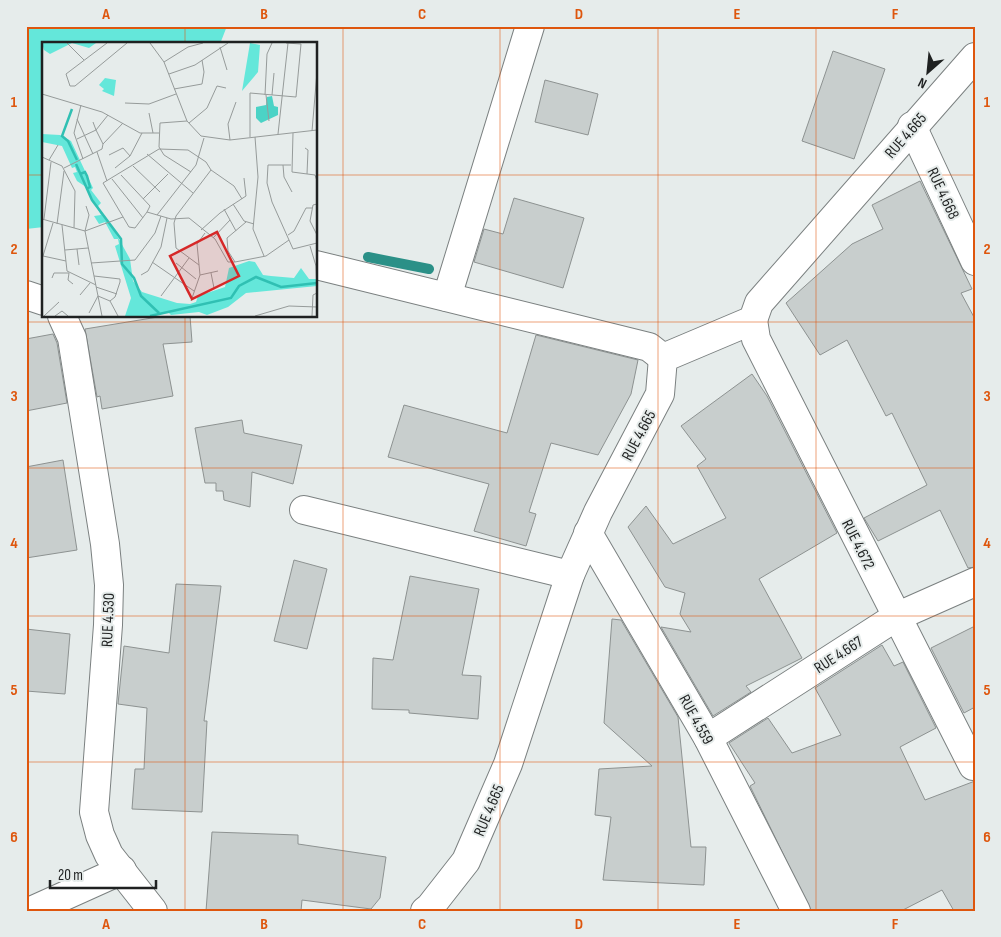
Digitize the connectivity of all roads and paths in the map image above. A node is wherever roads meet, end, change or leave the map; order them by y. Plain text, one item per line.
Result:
1 (530, 26) edge
2 (975, 57) edge
3 (912, 126) junction
4 (975, 261) edge
5 (318, 265) edge
6 (26, 295) edge
7 (447, 297) junction
8 (42, 300) edge
9 (63, 318) edge
10 (753, 320) junction
11 (663, 358) junction
12 (304, 510) dead end
13 (588, 533) junction
14 (570, 575) junction
15 (975, 582) edge
16 (896, 617) junction
17 (708, 738) junction
18 (973, 766) dead end
19 (122, 870) junction
20 (31, 911) edge
21 (153, 911) edge
22 (426, 911) edge
23 (796, 911) edge

1 - 7 street
2 - 3 street, RUE 4.665
3 - 4 street, RUE 4.668
3 - 10 street, RUE 4.665
5 - 7 street
6 - 8 street
7 - 11 street
9 - 19 street, RUE 4.530
10 - 11 street
10 - 16 street, RUE 4.672
11 - 13 street, RUE 4.665
12 - 14 street
13 - 14 street, RUE 4.665
13 - 17 street, RUE 4.559
14 - 22 street, RUE 4.665
15 - 16 street, RUE 4.667
16 - 17 street, RUE 4.667
16 - 18 street, RUE 4.672
17 - 23 street, RUE 4.559
19 - 20 street
19 - 21 street, RUE 4.530

